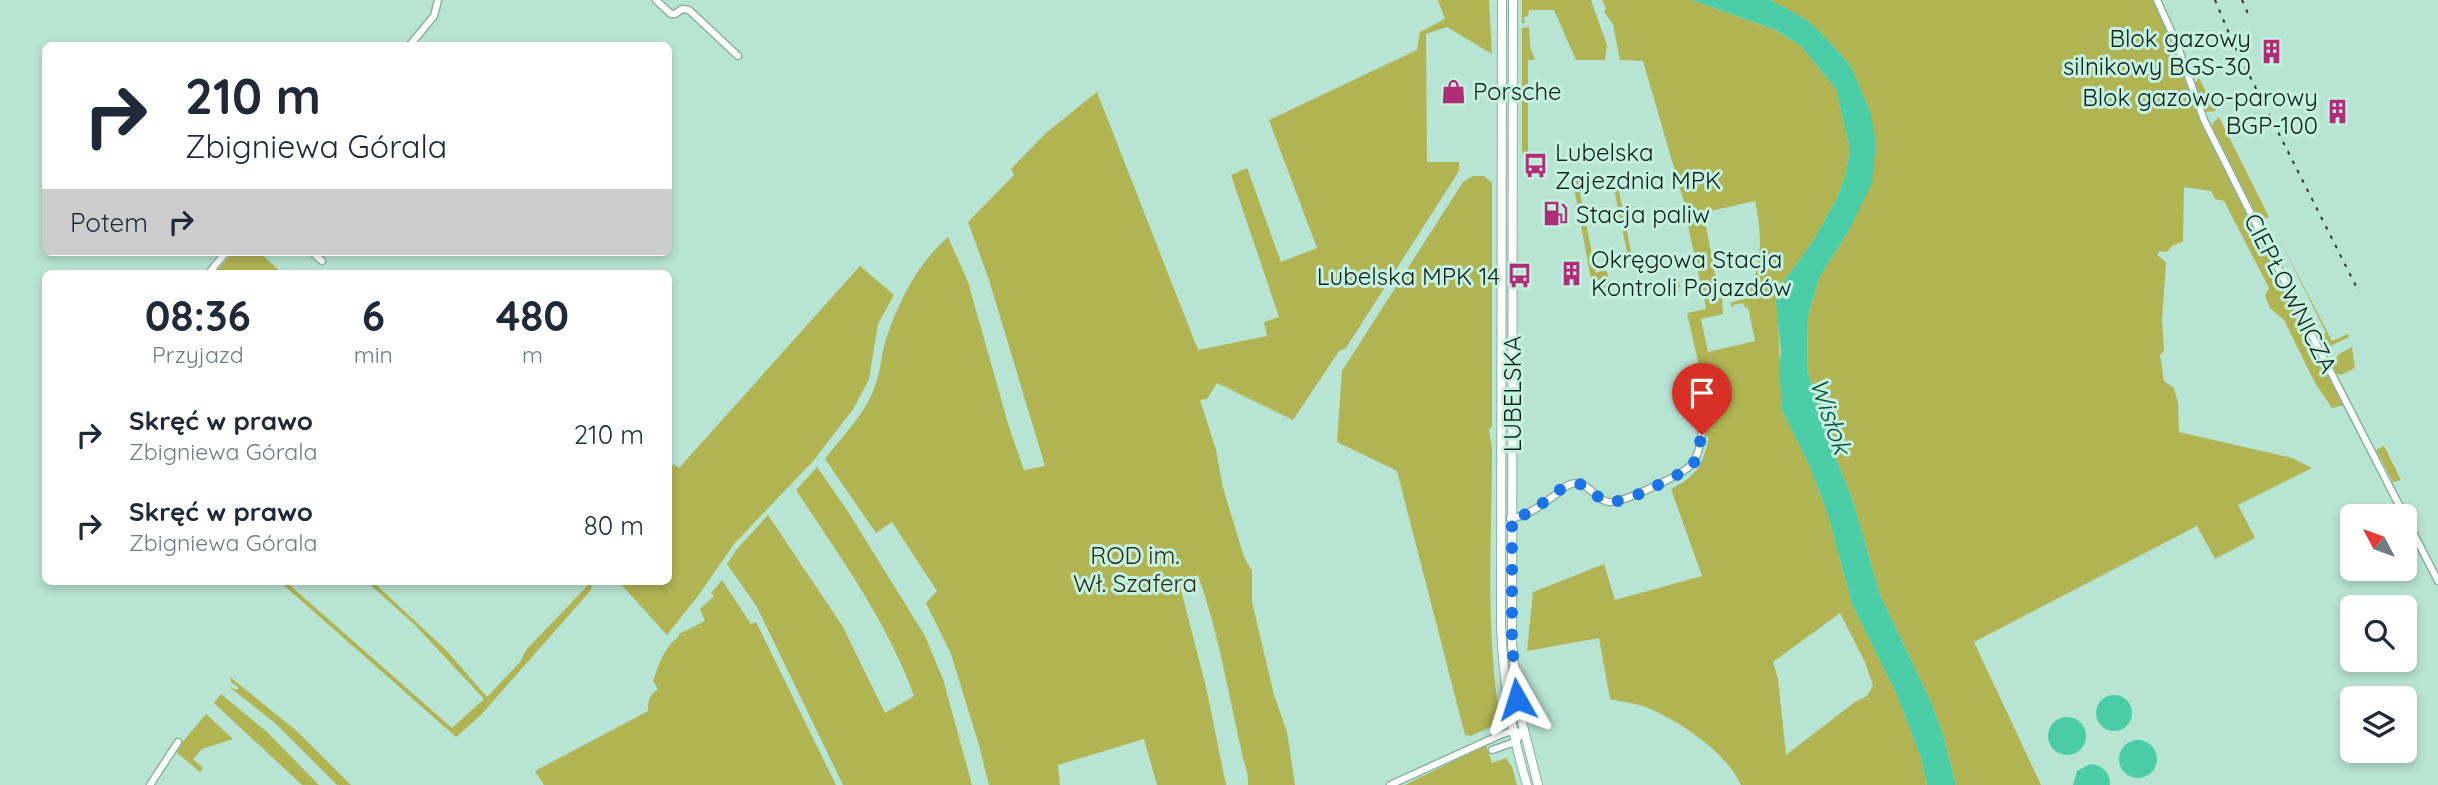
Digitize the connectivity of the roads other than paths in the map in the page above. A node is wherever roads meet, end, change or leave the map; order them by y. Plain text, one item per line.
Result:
1 (438, 0) edge
2 (658, 0) edge
3 (1502, 0) edge
4 (1513, 0) edge
5 (2157, 0) edge
6 (412, 42) edge
7 (738, 56) dead end
8 (223, 256) edge
9 (317, 256) edge
10 (323, 261) dead end
11 (211, 270) edge
12 (1702, 422) dead end
13 (1501, 518) junction
14 (1512, 518) junction
15 (2438, 581) edge
16 (1512, 731) junction
17 (1523, 732) junction
18 (177, 742) dead end
19 (1515, 742) junction
20 (1492, 750) dead end
21 (150, 785) edge
22 (1390, 785) edge
23 (1527, 785) edge
24 (1538, 785) edge

1 - 6 street
2 - 7 street
3 - 13 main road, LUBELSKA
4 - 14 main road, LUBELSKA
5 - 15 street, CIEPŁOWNICZA
8 - 11 street
9 - 10 street
12 - 14 street
13 - 14 street
13 - 16 main road, LUBELSKA
14 - 17 main road, LUBELSKA
16 - 17 street
16 - 19 main road, LUBELSKA
16 - 22 street
17 - 19 street
17 - 24 main road, LUBELSKA
18 - 21 street
19 - 20 street
19 - 23 main road, LUBELSKA

